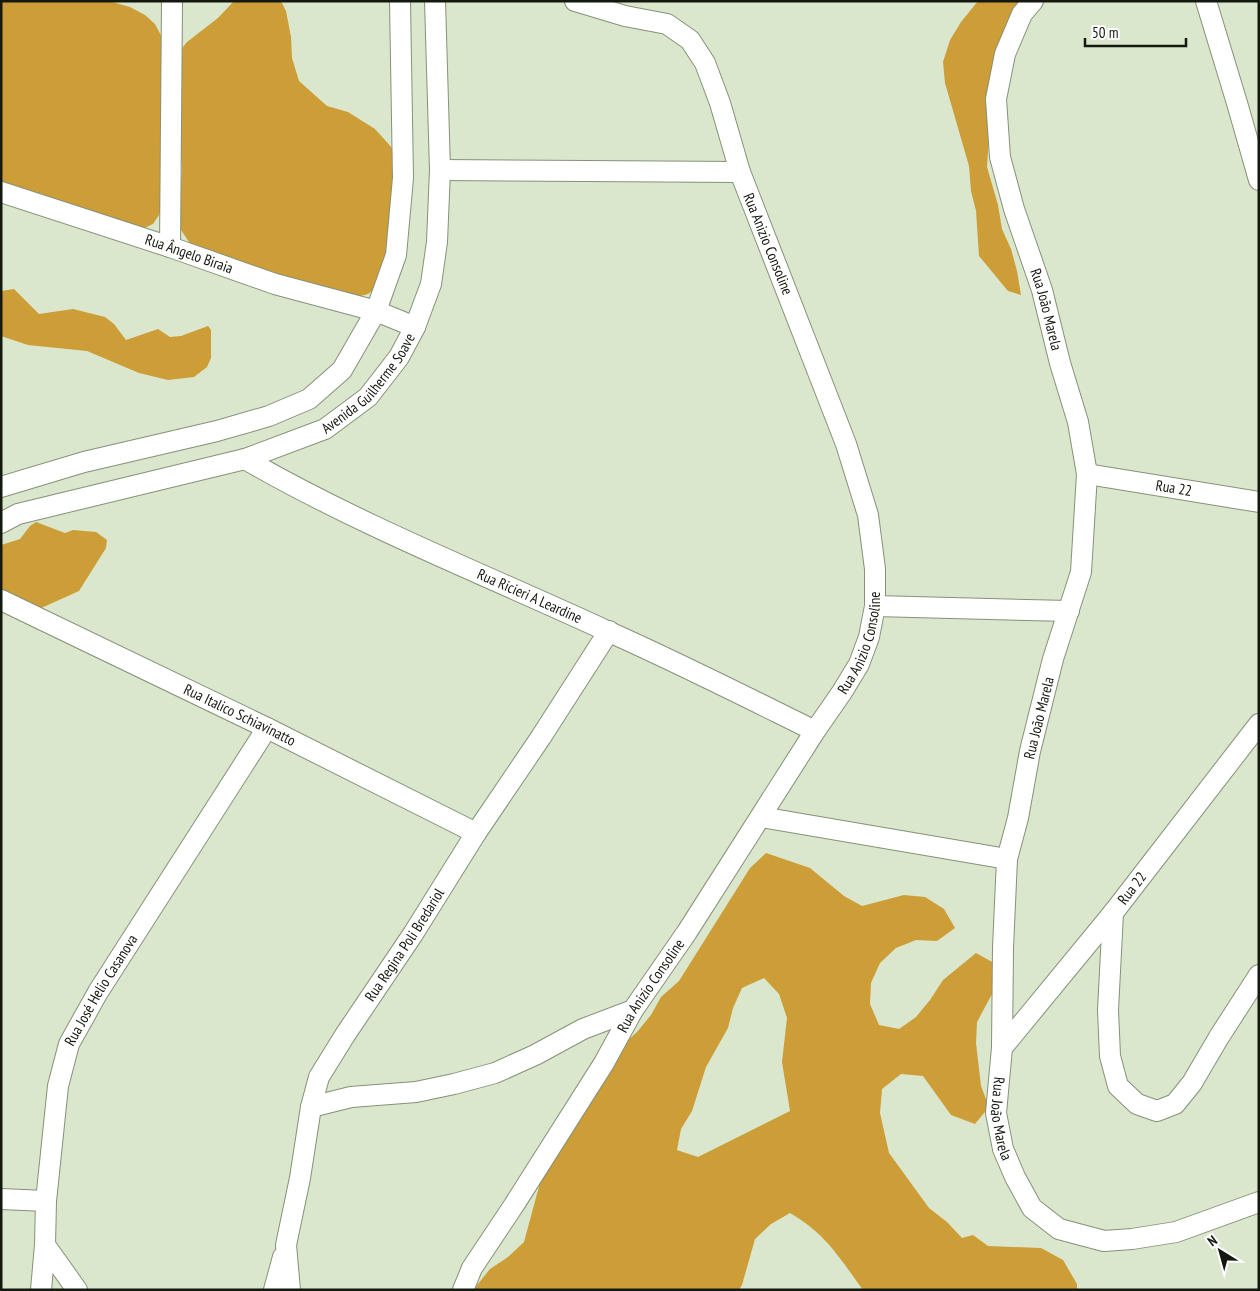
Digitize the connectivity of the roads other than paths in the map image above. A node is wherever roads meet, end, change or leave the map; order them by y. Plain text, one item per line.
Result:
1 (172, 1) edge
2 (400, 1) edge
3 (435, 1) edge
4 (575, 1) edge
5 (1033, 1) edge
6 (1206, 1) edge
7 (440, 170) junction
8 (740, 172) junction
9 (1259, 180) edge
10 (1, 192) edge
11 (170, 246) junction
12 (376, 311) junction
13 (415, 327) junction
14 (245, 459) junction
15 (1087, 474) junction
16 (1, 487) edge
17 (1259, 502) edge
18 (1, 523) edge
19 (1, 600) edge
20 (875, 606) junction
21 (1069, 611) junction
22 (609, 631) junction
23 (1259, 724) edge
24 (267, 728) junction
25 (815, 731) junction
26 (761, 817) junction
27 (476, 832) junction
28 (1007, 859) junction
29 (1113, 913) junction
30 (1259, 975) edge
31 (633, 1010) junction
32 (1002, 1048) junction
33 (310, 1107) junction
34 (1, 1199) edge
35 (46, 1201) junction
36 (1259, 1202) edge
37 (45, 1245) junction
38 (286, 1246) junction
39 (41, 1290) edge
40 (77, 1290) edge
41 (274, 1290) edge
42 (290, 1290) edge
43 (463, 1290) edge

1 - 11 street
2 - 12 street, Avenida Guilherme Soave
3 - 7 street, Avenida Guilherme Soave
4 - 8 street, Rua Anizio Consoline
5 - 15 street, Rua João Marela
6 - 9 street
7 - 8 street
7 - 13 street, Avenida Guilherme Soave
8 - 20 street, Rua Anizio Consoline
10 - 11 street, Rua Ângelo Biraia
11 - 12 street, Rua Ângelo Biraia
12 - 13 street, Rua Ângelo Biraia
12 - 16 street, Avenida Guilherme Soave
13 - 14 street, Avenida Guilherme Soave
14 - 18 street, Avenida Guilherme Soave
14 - 22 street, Rua Ricieri A Leardine
15 - 17 street, Rua 22
15 - 21 street, Rua João Marela
19 - 24 street, Rua Italico Schiavinatto
20 - 21 street
20 - 25 street, Rua Anizio Consoline
21 - 28 street, Rua João Marela
22 - 25 street, Rua Ricieri A Leardine
22 - 27 street, Rua Regina Poli Bredariol
23 - 29 street, Rua 22
24 - 27 street, Rua Italico Schiavinatto
24 - 35 street, Rua José Helio Casanova
25 - 26 street, Rua Anizio Consoline
26 - 28 street
26 - 31 street, Rua Anizio Consoline
27 - 33 street, Rua Regina Poli Bredariol
28 - 32 street, Rua João Marela
29 - 30 street
29 - 32 street, Rua 22
31 - 33 street
31 - 43 street, Rua Anizio Consoline
32 - 36 street, Rua João Marela
33 - 38 street, Rua Regina Poli Bredariol
34 - 35 street
35 - 37 street, Rua José Helio Casanova
37 - 39 street, Rua José Helio Casanova
37 - 40 street
38 - 41 street
38 - 42 street, Rua Regina Poli Bredariol

